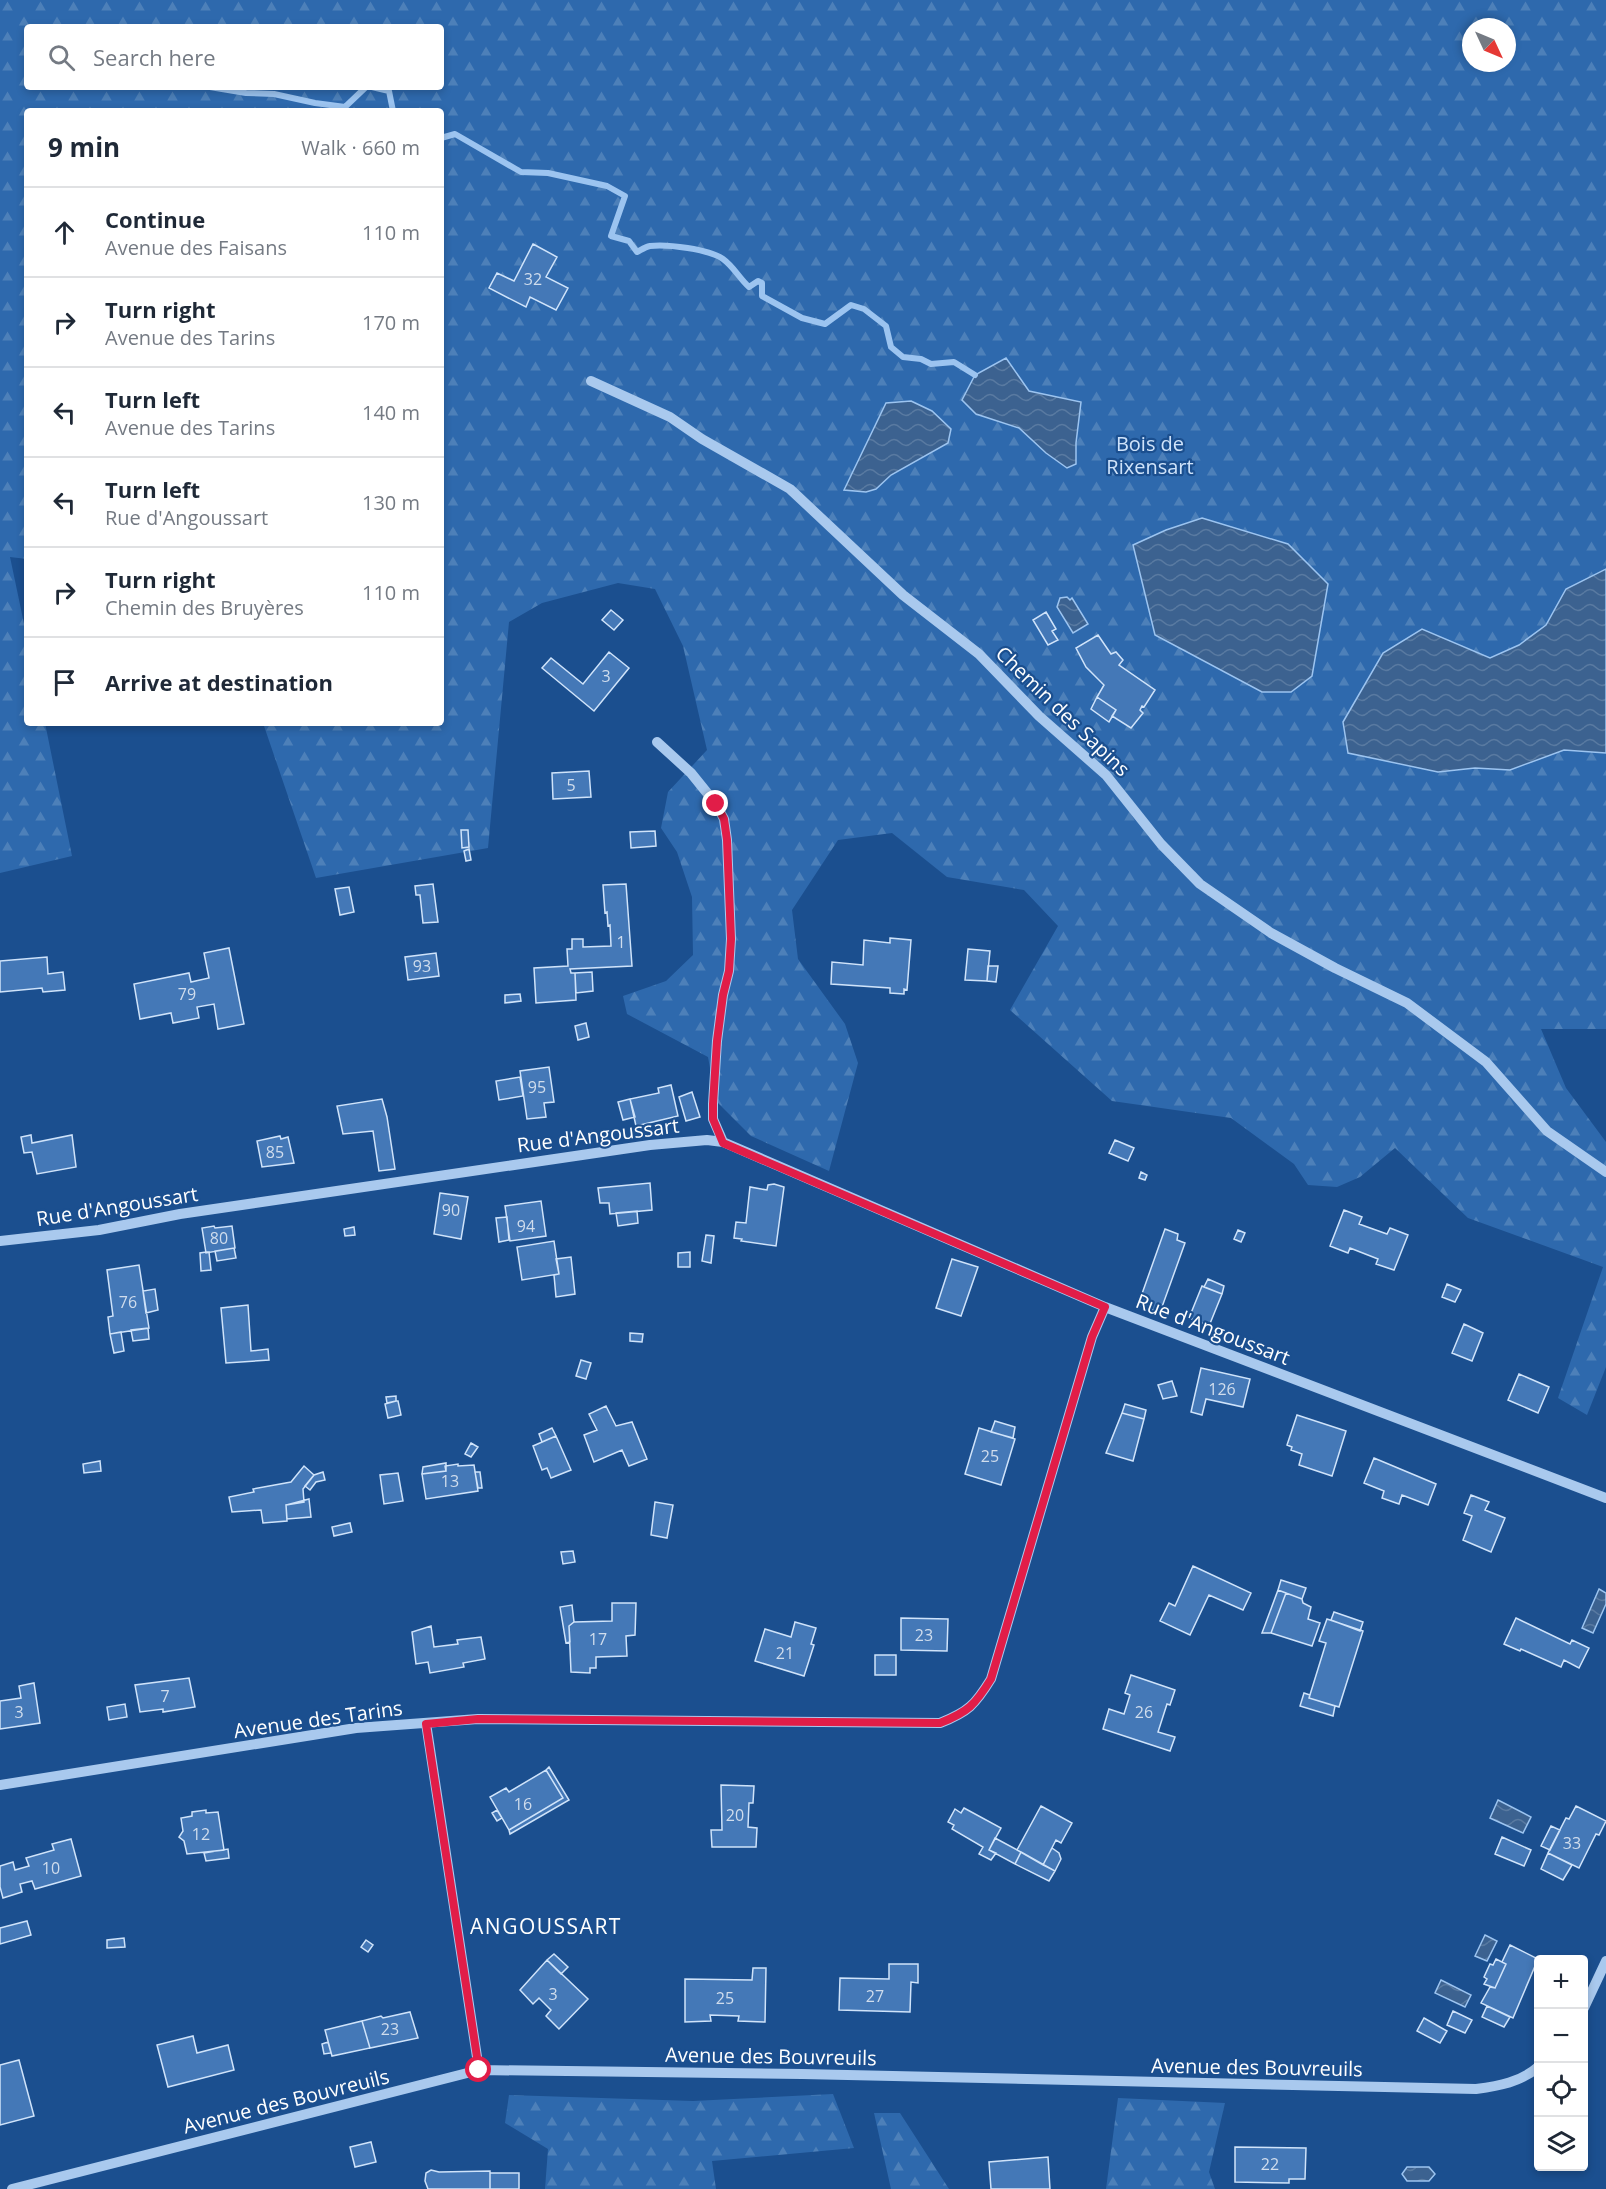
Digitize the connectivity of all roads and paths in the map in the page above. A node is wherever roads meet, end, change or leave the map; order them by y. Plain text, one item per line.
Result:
1 (591, 381) dead end
2 (657, 742) dead end
3 (723, 1143) junction
4 (1606, 1172) edge
5 (0, 1241) edge
6 (1105, 1307) junction
7 (1606, 1498) edge
8 (426, 1724) junction
9 (0, 1785) edge
10 (1606, 1961) edge
11 (1588, 1999) edge
12 (479, 2070) junction
13 (1534, 2071) edge
14 (12, 2189) edge

1 - 4 street, Chemin des Sapins
2 - 3 street
3 - 5 street, Rue d'Angoussart
3 - 6 street, Rue d'Angoussart
6 - 7 street, Rue d'Angoussart
6 - 8 street, Avenue des Tarins
8 - 9 street, Avenue des Tarins
8 - 12 street
10 - 11 street
12 - 13 street, Avenue des Bouvreuils
12 - 14 street, Avenue des Bouvreuils

